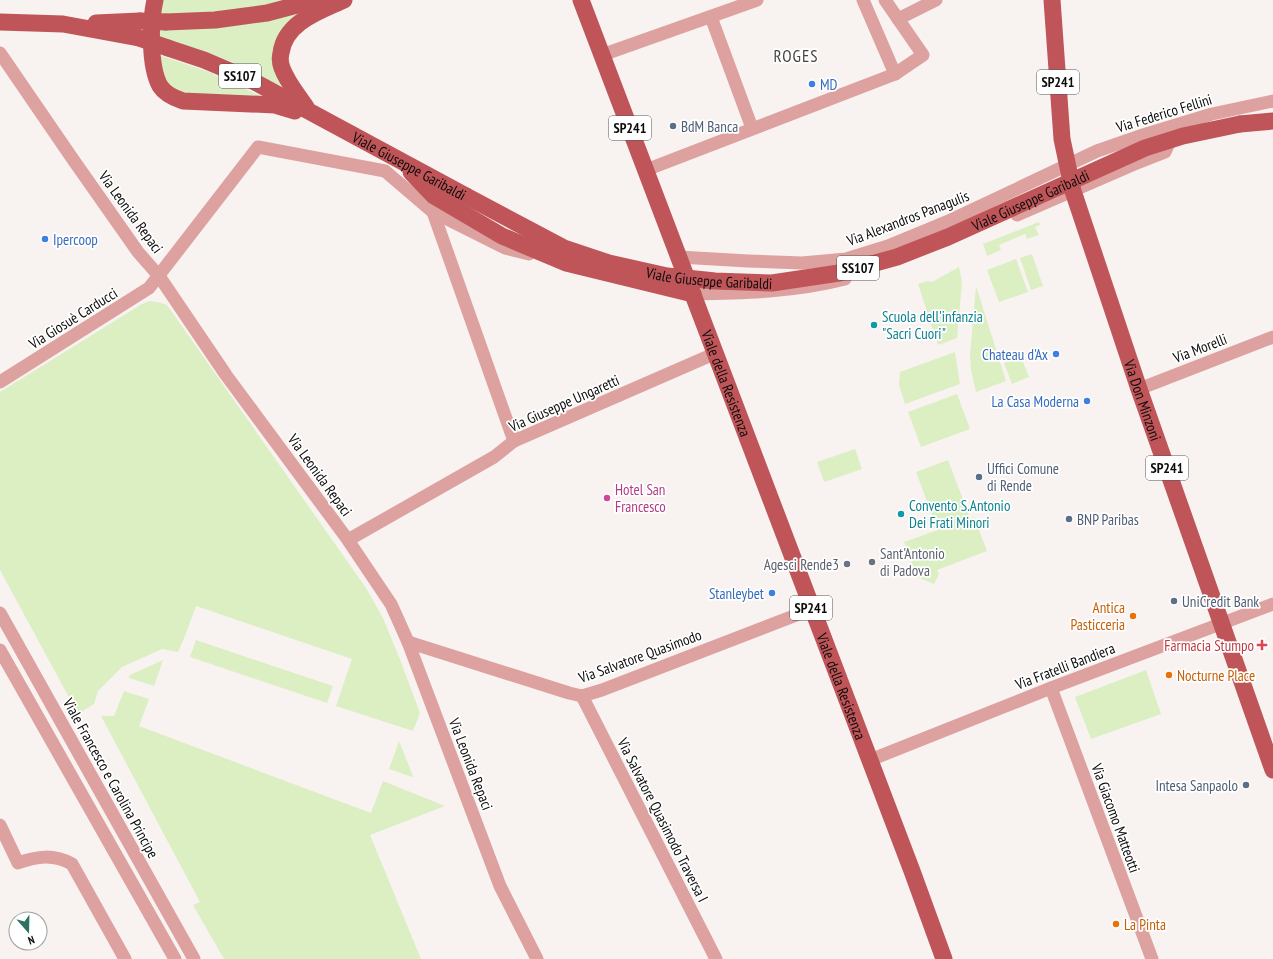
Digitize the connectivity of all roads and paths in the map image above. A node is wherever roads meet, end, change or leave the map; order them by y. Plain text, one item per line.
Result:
1 (155, 0) edge
2 (316, 0) edge
3 (344, 0) edge
4 (581, 0) edge
5 (757, 0) edge
6 (863, 0) edge
7 (885, 0) edge
8 (936, 0) edge
9 (1052, 0) edge
10 (711, 17) junction
11 (898, 19) junction
12 (1, 22) edge
13 (139, 30) junction
14 (0, 53) edge
15 (602, 55) junction
16 (895, 74) junction
17 (1273, 101) edge
18 (315, 114) junction
19 (1273, 121) edge
20 (1176, 125) junction
21 (752, 128) junction
22 (400, 160) junction
23 (1067, 164) junction
24 (646, 170) junction
25 (1073, 192) junction
26 (432, 212) junction
27 (679, 257) junction
28 (566, 263) junction
29 (159, 276) junction
30 (693, 294) junction
31 (1273, 337) edge
32 (716, 353) junction
33 (0, 382) edge
34 (1139, 389) junction
35 (514, 441) junction
36 (348, 540) junction
37 (1273, 604) edge
38 (812, 609) junction
39 (0, 613) edge
40 (1222, 623) junction
41 (408, 642) junction
42 (0, 650) edge
43 (1051, 688) junction
44 (582, 696) junction
45 (870, 760) junction
46 (1273, 770) edge
47 (0, 825) edge
48 (125, 959) edge
49 (175, 959) edge
50 (194, 959) edge
51 (537, 959) edge
52 (716, 959) edge
53 (944, 959) edge
54 (1152, 959) edge

1 - 18 main road
2 - 13 main road, bridge
3 - 18 main road
4 - 15 main road, SP241
5 - 10 street
6 - 16 street
7 - 11 street
8 - 11 street
9 - 23 main road, SP241
10 - 15 street
10 - 21 street
11 - 16 street
12 - 13 main road, SS107
13 - 18 main road, Viale Giuseppe Garibaldi / SS107, bridge
14 - 29 street, Via Leonida Repaci
15 - 24 main road, SP241
16 - 21 street
17 - 20 street, Via Federico Fellini
18 - 22 main road, Viale Giuseppe Garibaldi / SS107
19 - 22 main road, Viale Giuseppe Garibaldi / SS107, bridge
20 - 23 street, Via Federico Fellini
20 - 25 street
21 - 24 street
22 - 28 main road
23 - 25 main road, Via Don Minzoni / SP241
23 - 27 street, Via Alexandros Panagulis
24 - 27 main road, SP241
25 - 30 street
25 - 34 main road, Via Don Minzoni / SP241
26 - 28 street
26 - 29 street
26 - 35 street
27 - 30 main road, Viale della Resistenza / SP241
28 - 30 main road
29 - 33 street, Via Giosuè Carducci
29 - 36 street, Via Leonida Repaci
30 - 32 main road, Viale della Resistenza / SP241
31 - 34 street, Via Morelli
32 - 35 street, Via Giuseppe Ungaretti
32 - 38 main road, Viale della Resistenza / SP241
34 - 40 main road, Via Don Minzoni / SP241
35 - 36 street, Via Giuseppe Ungaretti
36 - 41 street, Via Leonida Repaci
37 - 40 street, Via Fratelli Bandiera
38 - 44 street, Via Salvatore Quasimodo
38 - 45 main road, Viale della Resistenza / SP241
39 - 50 street, Viale Francesco e Carolina Principe
40 - 43 street, Via Fratelli Bandiera
40 - 46 main road, Via Don Minzoni / SP241
41 - 44 street, Via Salvatore Quasimodo
41 - 51 street, Via Leonida Repaci
42 - 49 street
43 - 45 street, Via Fratelli Bandiera
43 - 54 street, Via Giacomo Matteotti
44 - 52 street, Via Salvatore Quasimodo Traversa I
45 - 53 main road, Viale della Resistenza / SP241
47 - 48 street

